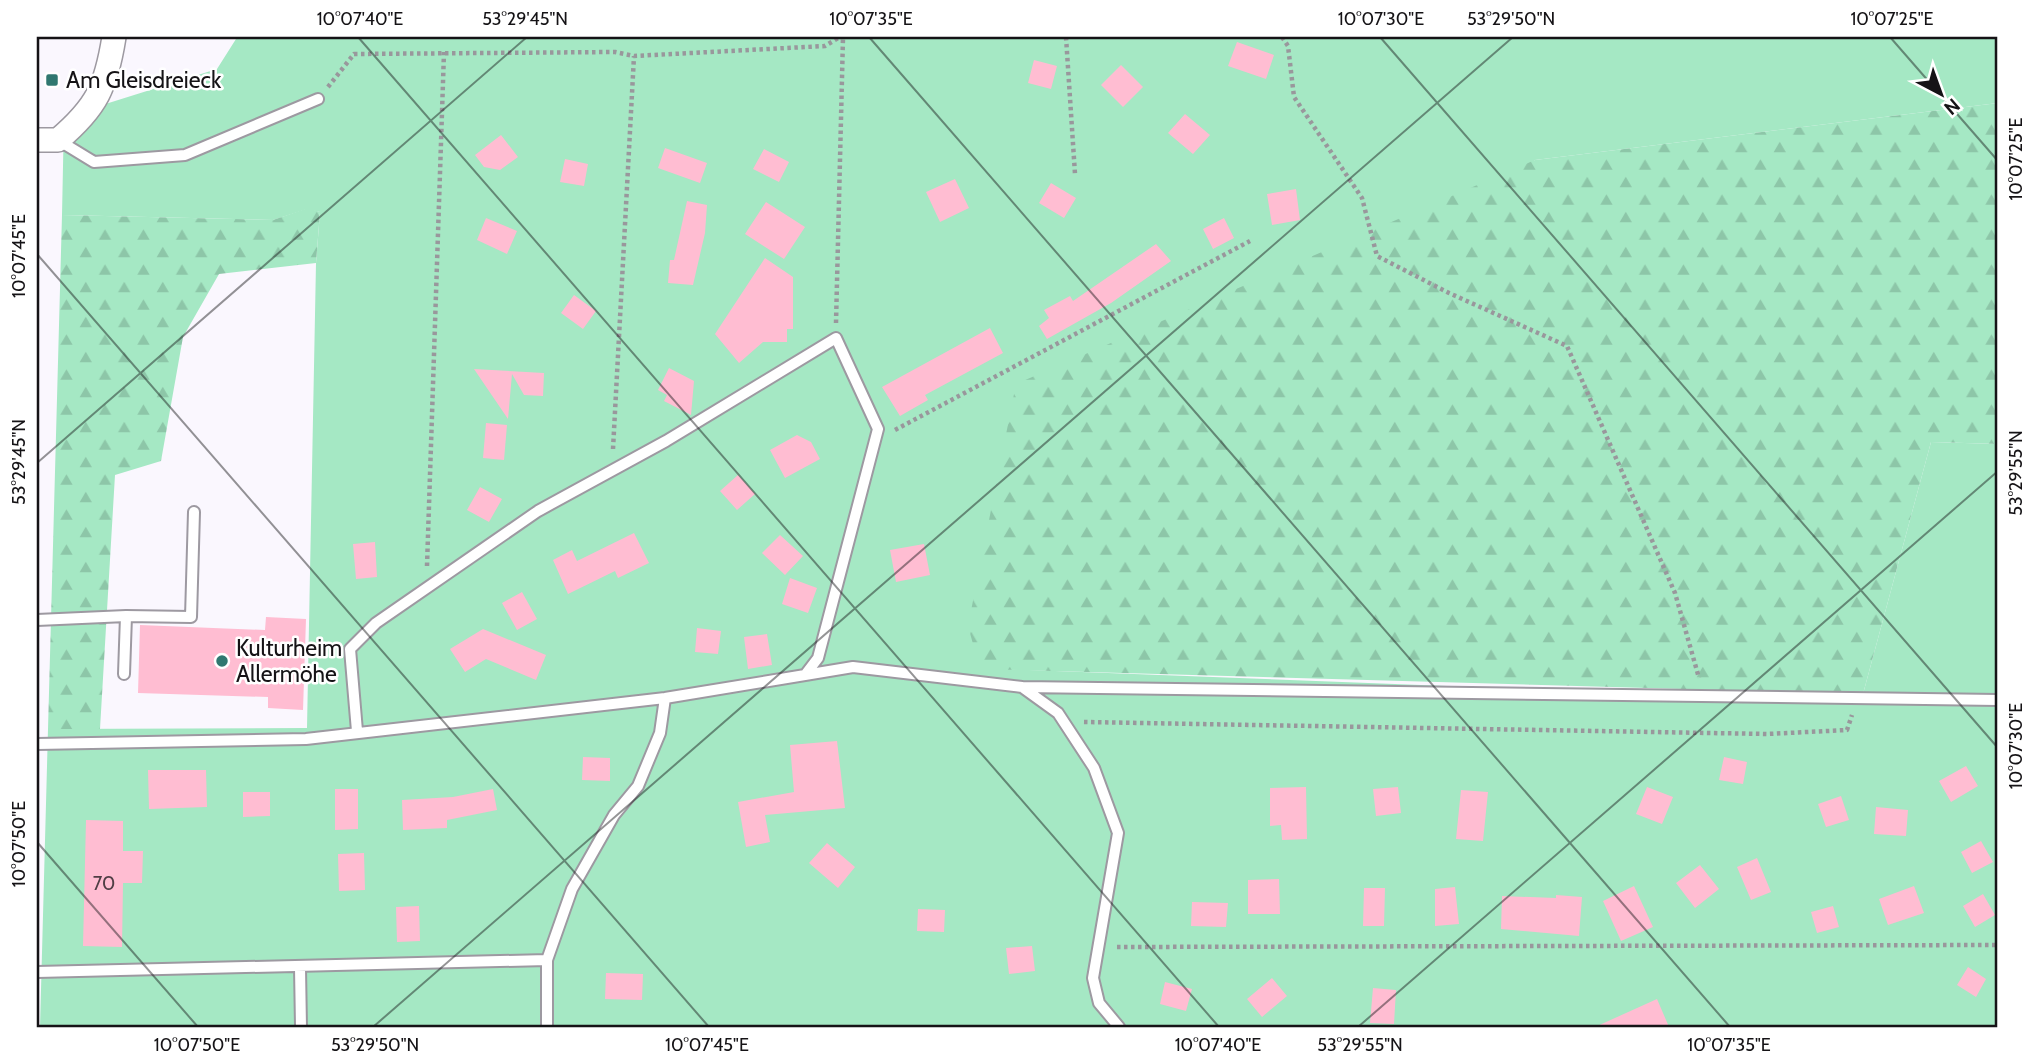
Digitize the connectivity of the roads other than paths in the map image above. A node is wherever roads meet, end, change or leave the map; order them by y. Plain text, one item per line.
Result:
1 (114, 37) edge
2 (318, 99) road end
3 (48, 140) edge
4 (194, 512) dead end
5 (126, 616) junction
6 (37, 620) edge
7 (124, 674) dead end
8 (805, 675) junction
9 (1022, 687) junction
10 (665, 698) junction
11 (1998, 700) edge
12 (357, 731) junction
13 (37, 744) edge
14 (547, 960) junction
15 (299, 968) junction
16 (37, 972) edge
17 (301, 1027) edge
18 (547, 1027) edge
19 (1119, 1027) edge

1 - 3 street
2 - 3 lane
4 - 5 lane
5 - 6 lane
5 - 7 lane
8 - 9 lane
8 - 10 lane
8 - 12 lane
9 - 11 lane
9 - 19 lane
10 - 12 lane
10 - 14 lane
12 - 13 lane
14 - 15 lane
14 - 18 lane
15 - 16 lane
15 - 17 lane

